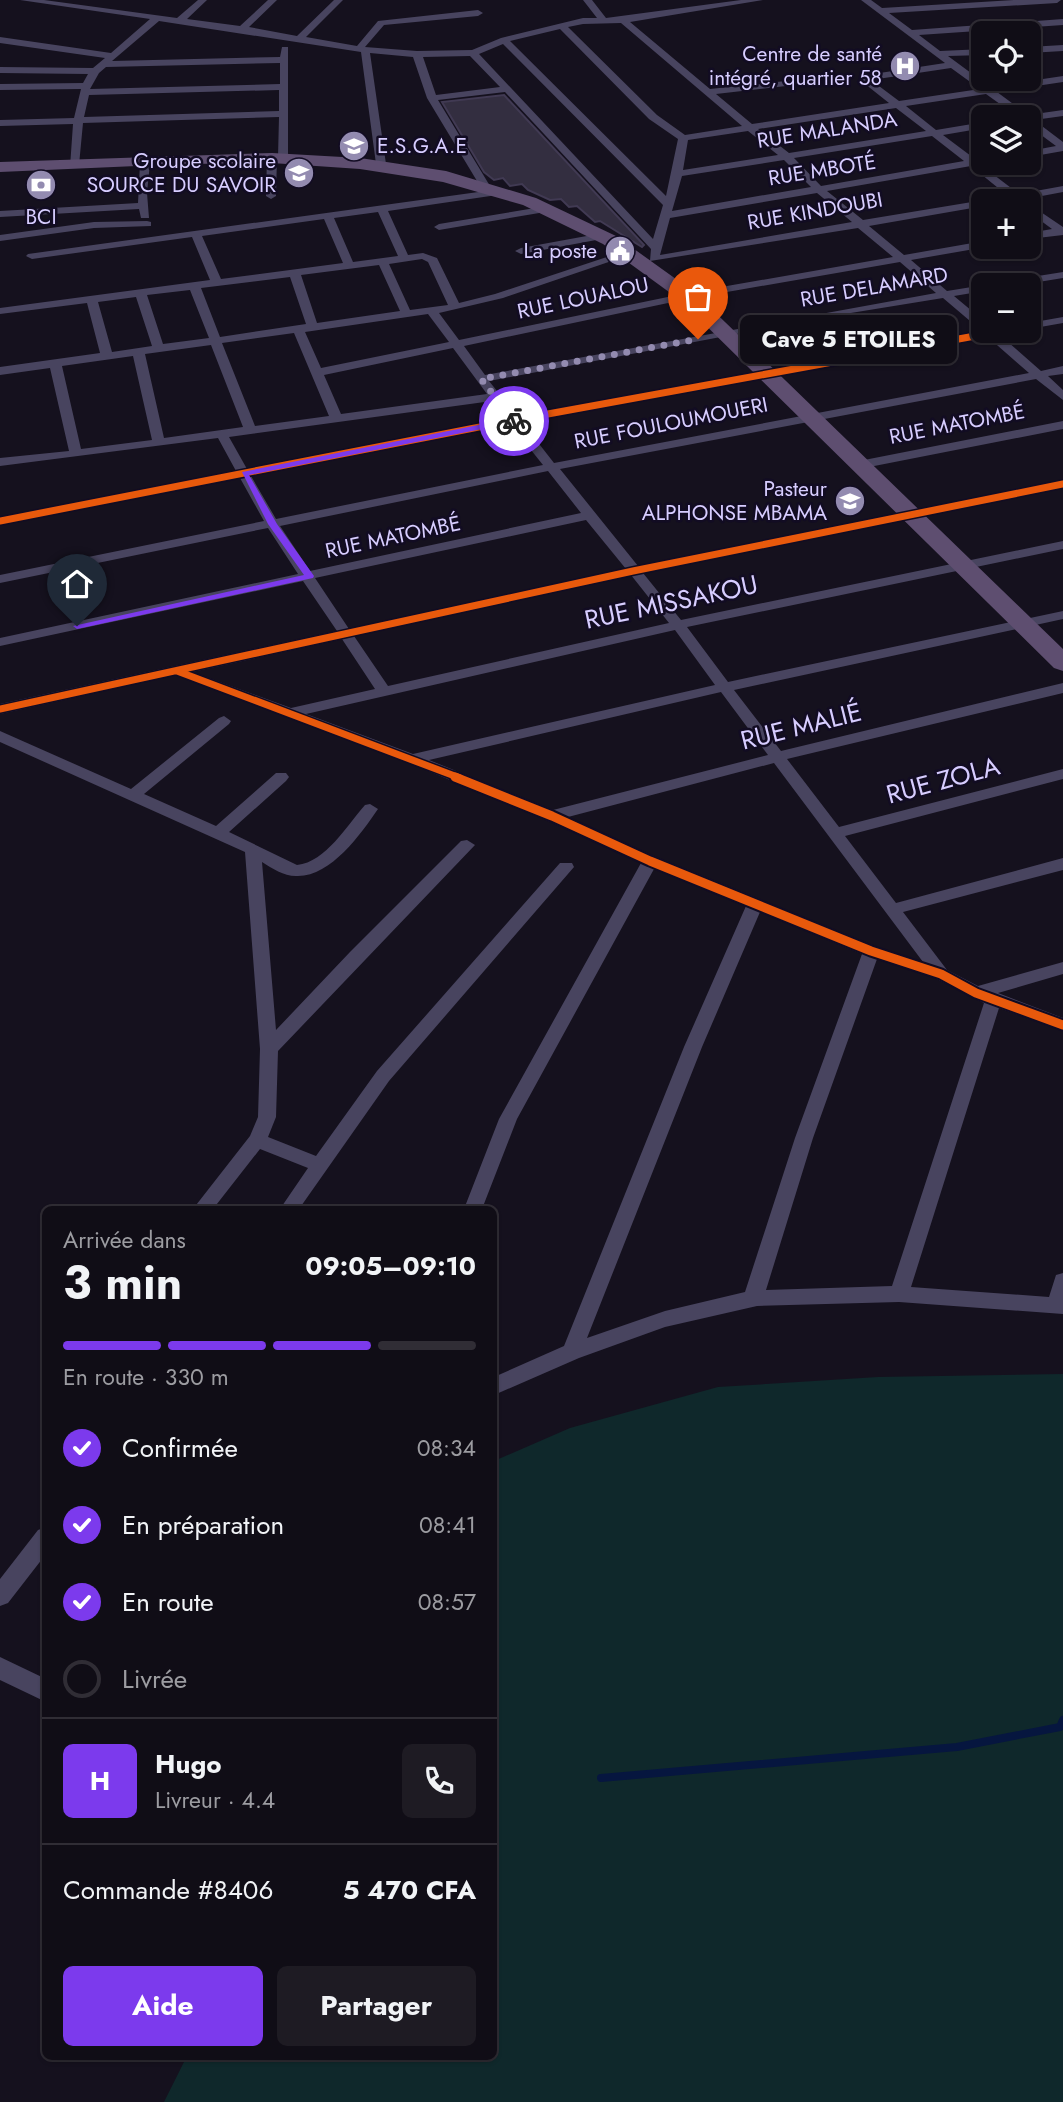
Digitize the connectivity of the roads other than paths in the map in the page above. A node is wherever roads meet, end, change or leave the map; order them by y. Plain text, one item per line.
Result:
1 (24, 0) edge
2 (203, 0) edge
3 (273, 0) edge
4 (339, 0) edge
5 (587, 0) edge
6 (760, 0) edge
7 (865, 0) edge
8 (1057, 0) edge
9 (1021, 1) edge
10 (72, 3) edge
11 (1034, 9) dead end
12 (880, 11) junction
13 (478, 13) dead end
14 (1045, 16) dead end
15 (158, 17) junction
16 (180, 20) junction
17 (603, 20) junction
18 (623, 20) junction
19 (1060, 24) edge
20 (563, 27) junction
21 (242, 29) junction
22 (909, 33) junction
23 (285, 36) junction
24 (299, 39) junction
25 (0, 40) edge
26 (504, 40) junction
27 (1063, 48) edge
28 (1041, 49) edge
29 (362, 50) junction
30 (472, 52) junction
31 (971, 53) edge
32 (417, 54) junction
33 (938, 54) junction
34 (113, 57) junction
35 (284, 60) junction
36 (953, 65) junction
37 (99, 68) junction
38 (0, 70) edge
39 (971, 77) edge
40 (1063, 79) edge
41 (812, 80) dead end
42 (1041, 82) edge
43 (283, 87) junction
44 (0, 88) edge
45 (85, 89) junction
46 (508, 89) junction
47 (976, 91) edge
48 (991, 91) edge
49 (708, 92) junction
50 (432, 98) junction
51 (895, 104) junction
52 (1009, 105) edge
53 (1063, 113) edge
54 (284, 114) junction
55 (1041, 117) edge
56 (79, 122) junction
57 (0, 123) edge
58 (749, 127) junction
59 (971, 127) edge
60 (1041, 130) edge
61 (933, 132) junction
62 (683, 138) junction
63 (1063, 148) edge
64 (1041, 152) edge
65 (786, 156) junction
66 (278, 157) junction
67 (971, 157) edge
68 (145, 163) junction
69 (971, 163) edge
70 (74, 164) junction
71 (381, 164) junction
72 (0, 167) edge
73 (677, 174) junction
74 (992, 175) edge
75 (493, 189) junction
76 (1008, 189) edge
77 (1063, 189) edge
78 (820, 190) junction
79 (1041, 195) edge
80 (271, 196) dead end
81 (971, 205) edge
82 (142, 206) junction
83 (382, 209) junction
84 (547, 209) junction
85 (668, 210) junction
86 (0, 214) edge
87 (1041, 215) edge
88 (328, 216) junction
89 (858, 223) junction
90 (147, 224) junction
91 (439, 227) dead end
92 (1063, 231) edge
93 (195, 232) junction
94 (1041, 234) edge
95 (603, 236) junction
96 (0, 238) edge
97 (153, 239) junction
98 (971, 246) edge
99 (521, 251) dead end
100 (632, 252) junction
101 (32, 256) dead end
102 (404, 257) junction
103 (899, 257) junction
104 (653, 258) junction
105 (382, 260) junction
106 (349, 265) junction
107 (294, 272) junction
108 (1063, 275) edge
109 (1041, 279) edge
110 (217, 283) junction
111 (194, 286) junction
112 (971, 290) edge
113 (140, 292) junction
114 (944, 295) junction
115 (687, 296) junction
116 (92, 299) junction
117 (455, 307) junction
118 (0, 311) edge
119 (432, 311) junction
120 (407, 315) junction
121 (971, 317) edge
122 (1063, 320) edge
123 (1041, 325) edge
124 (313, 327) junction
125 (298, 330) junction
126 (971, 333) edge
127 (726, 334) junction
128 (215, 340) junction
129 (1002, 343) edge
130 (455, 344) junction
131 (159, 349) junction
132 (138, 351) junction
133 (107, 356) junction
134 (55, 363) junction
135 (1063, 370) edge
136 (0, 371) edge
137 (316, 373) junction
138 (766, 374) junction
139 (1037, 374) junction
140 (481, 379) junction
141 (1063, 396) edge
142 (495, 397) junction
143 (810, 418) junction
144 (337, 420) junction
145 (515, 420) junction
146 (1063, 425) edge
147 (251, 431) junction
148 (222, 435) junction
149 (159, 442) junction
150 (76, 454) junction
151 (0, 462) edge
152 (859, 466) junction
153 (551, 467) junction
154 (244, 474) junction
155 (1063, 484) edge
156 (910, 514) junction
157 (589, 515) junction
158 (0, 521) edge
159 (272, 524) junction
160 (1063, 545) edge
161 (963, 565) junction
162 (633, 571) junction
163 (310, 576) junction
164 (0, 579) edge
165 (1063, 615) edge
166 (1022, 624) junction
167 (678, 625) junction
168 (347, 634) junction
169 (0, 642) edge
170 (1063, 663) edge
171 (177, 671) junction
172 (725, 687) junction
173 (1063, 688) edge
174 (384, 691) junction
175 (0, 709) edge
176 (291, 712) junction
177 (223, 722) dead end
178 (0, 736) edge
179 (777, 757) junction
180 (412, 760) junction
181 (1063, 774) edge
182 (281, 777) dead end
183 (132, 796) junction
184 (370, 809) dead end
185 (552, 816) junction
186 (836, 833) junction
187 (217, 834) junction
188 (467, 845) dead end
189 (253, 849) junction
190 (650, 861) junction
191 (1063, 864) edge
192 (566, 867) dead end
193 (756, 902) junction
194 (894, 909) junction
195 (872, 951) junction
196 (1063, 968) edge
197 (941, 974) junction
198 (985, 996) junction
199 (1063, 1025) edge
200 (269, 1049) junction
201 (257, 1140) junction
202 (320, 1166) junction
203 (204, 1206) edge
204 (291, 1206) edge
205 (474, 1206) edge
206 (1063, 1281) edge
207 (899, 1294) junction
208 (753, 1299) junction
209 (1060, 1306) edge
210 (572, 1352) junction
211 (497, 1385) edge
212 (42, 1542) edge
213 (0, 1596) edge
214 (0, 1668) edge
215 (42, 1689) edge

1 - 10 street
2 - 16 street
3 - 21 street
4 - 24 street
5 - 17 street
6 - 18 street
7 - 12 street
8 - 9 street
9 - 11 street
9 - 12 street
10 - 15 street
12 - 22 street
13 - 29 street
14 - 19 street
15 - 16 street
15 - 34 street
16 - 21 street
17 - 18 street
17 - 20 street
18 - 49 street
19 - 22 street
20 - 26 street
20 - 62 street
21 - 23 street
22 - 33 street
23 - 24 street
23 - 35 street
24 - 29 street
25 - 34 street
26 - 30 street
26 - 85 street
27 - 28 street
29 - 32 street
29 - 71 street
30 - 32 street
30 - 46 street
31 - 33 street
32 - 50 street
33 - 36 street
34 - 37 street
35 - 37 street
35 - 43 street
36 - 39 street
36 - 51 street
37 - 38 street
37 - 45 street
40 - 42 street
41 - 49 street
43 - 45 street
43 - 54 street
44 - 45 street
45 - 56 street
46 - 50 street
46 - 104 street
47 - 51 street
48 - 52 street
49 - 58 street
50 - 75 street
51 - 58 street
51 - 61 street
53 - 55 street
54 - 56 street
54 - 66 street
56 - 57 street
56 - 70 street
58 - 62 street
58 - 65 street
59 - 61 street, RUE MALANDA
60 - 63 street
61 - 65 street, RUE MALANDA
61 - 67 street
62 - 73 street
63 - 64 street
65 - 73 street, RUE MALANDA
65 - 78 street
66 - 68 main road
66 - 71 main road
66 - 80 street
68 - 70 main road
68 - 82 street
69 - 78 street, RUE MBOTÉ
70 - 72 main road
71 - 75 main road
73 - 85 street
74 - 76 street
75 - 83 street
75 - 84 main road
77 - 79 street
78 - 85 street, RUE MBOTÉ
78 - 89 street
81 - 89 street, RUE KINDOUBI
82 - 86 street
82 - 90 street
83 - 88 street
83 - 102 street
84 - 91 street
84 - 95 main road
85 - 104 street
87 - 92 street
88 - 93 street
88 - 106 street
89 - 103 street
89 - 104 street, RUE KINDOUBI
90 - 96 street
90 - 97 street
92 - 94 street
93 - 97 street
93 - 110 street
95 - 99 street
95 - 100 main road
97 - 101 street
98 - 103 street, RUE LOUALOU
100 - 104 main road
100 - 117 street
102 - 105 street
102 - 117 street
103 - 114 street
103 - 115 street, RUE LOUALOU
104 - 115 main road
105 - 106 street
105 - 120 street
106 - 107 street
107 - 110 street
107 - 124 street
108 - 109 street
110 - 111 street
111 - 113 street
111 - 128 street
112 - 114 street, RUE DELAMARD
113 - 116 street
113 - 131 street
114 - 121 street
114 - 127 street, RUE DELAMARD
115 - 127 main road
115 - 130 street, RUE LOUALOU
116 - 118 street
116 - 133 street
117 - 119 street
119 - 120 street
119 - 130 street
120 - 124 street
122 - 123 street
124 - 125 street
125 - 128 street
125 - 137 street
126 - 138 street
127 - 138 main road
127 - 140 street, RUE DELAMARD
128 - 131 street
128 - 147 street
129 - 139 street
130 - 137 street, RUE LOUALOU
130 - 140 street
131 - 132 street
132 - 133 street
132 - 149 street
133 - 134 street
134 - 136 street
134 - 150 street
135 - 139 street, RUE FOULOUMOUERI
137 - 144 street
138 - 143 main road
138 - 145 street
139 - 141 street
139 - 143 street, RUE FOULOUMOUERI
140 - 142 street
142 - 144 street
142 - 145 street
143 - 152 main road
143 - 153 street, RUE FOULOUMOUERI
144 - 147 street
145 - 153 street
145 - 154 street
146 - 152 street, RUE MATOMBÉ
147 - 148 street
148 - 149 street
148 - 154 street
149 - 150 street
150 - 151 street
152 - 156 main road
153 - 157 street
153 - 159 street, RUE FOULOUMOUERI
154 - 158 street
154 - 159 street
155 - 156 street
156 - 161 main road
156 - 162 street
157 - 162 street
157 - 163 street, RUE MATOMBÉ
159 - 163 street
159 - 164 street, RUE FOULOUMOUERI
160 - 161 street, RUE MISSAKOU
161 - 166 main road
161 - 167 street, RUE MISSAKOU
162 - 167 street
162 - 168 street
163 - 168 street
163 - 169 street, RUE MATOMBÉ
165 - 166 street
166 - 170 main road
166 - 172 street
167 - 172 street
167 - 174 street, RUE MISSAKOU
168 - 171 street
168 - 174 street
171 - 175 street
171 - 176 street
172 - 179 street
172 - 180 street
173 - 179 street, RUE MALIÉ
174 - 176 street, RUE MISSAKOU
176 - 180 street
177 - 183 street
178 - 183 street
179 - 185 street, RUE MALIÉ
179 - 186 street
180 - 185 street
181 - 186 street, RUE ZOLA
182 - 187 street
183 - 187 street
184 - 189 street
185 - 190 street
186 - 194 street
187 - 189 street
188 - 200 street
189 - 200 street
190 - 193 street
190 - 205 street
191 - 194 street
192 - 202 street
193 - 195 street
193 - 210 street
194 - 197 street
195 - 197 street
195 - 208 street
196 - 198 street
197 - 198 street
198 - 199 street
198 - 207 street
200 - 201 street
201 - 202 street
201 - 203 street
202 - 204 street
206 - 209 street
207 - 208 street
207 - 209 street
208 - 210 street
210 - 211 street
212 - 213 street
214 - 215 street

